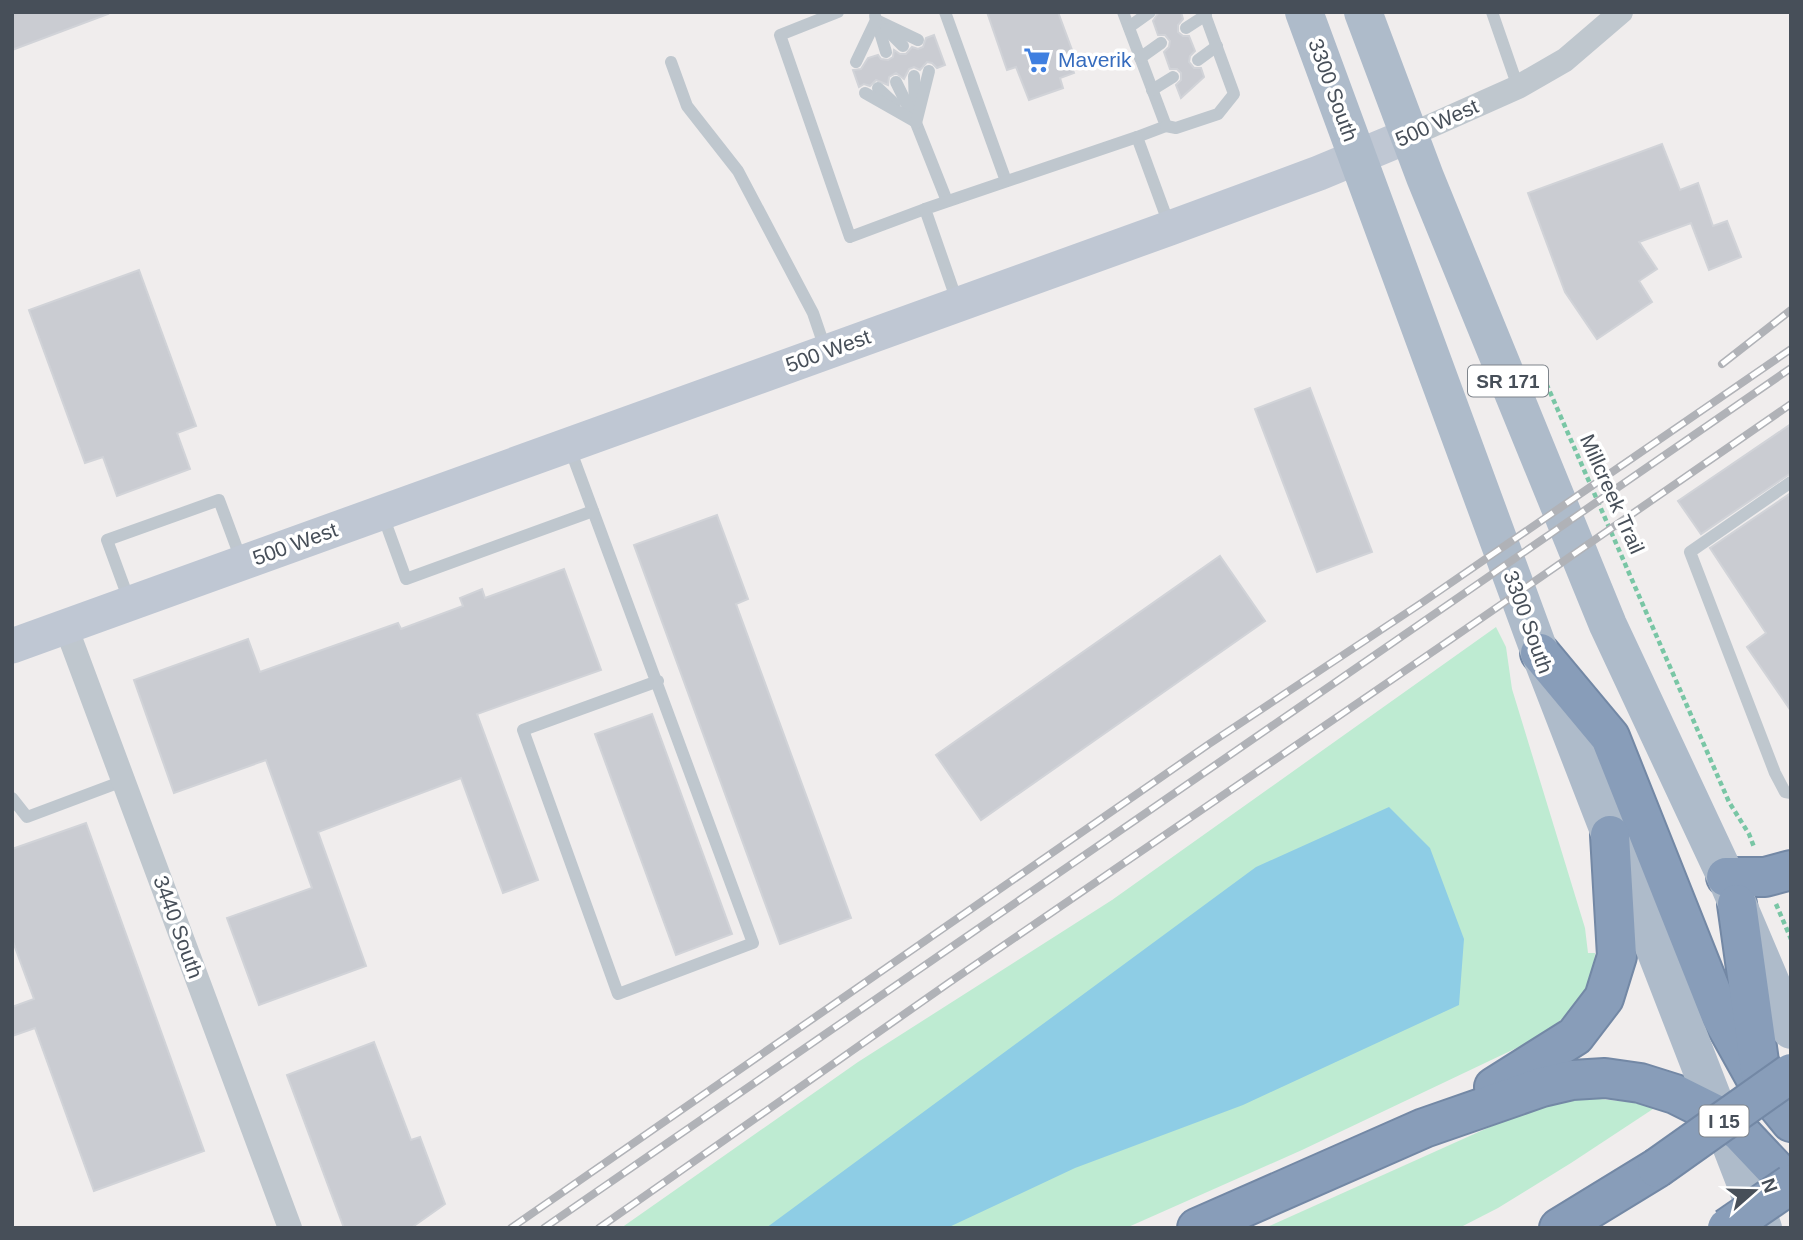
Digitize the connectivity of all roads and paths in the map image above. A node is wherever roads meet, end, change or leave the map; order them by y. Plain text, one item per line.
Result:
1 (838, 12) edge
2 (945, 12) edge
3 (1123, 12) edge
4 (1150, 12) edge
5 (1304, 12) edge
6 (1363, 12) edge
7 (1492, 12) edge
8 (1621, 12) edge
9 (1205, 14) edge
10 (875, 16) edge
11 (1129, 27) junction
12 (1186, 28) dead end
13 (918, 40) dead end
14 (1161, 43) dead end
15 (903, 46) dead end
16 (1217, 46) junction
17 (886, 52) dead end
18 (1140, 58) junction
19 (862, 60) dead end
20 (1198, 60) dead end
21 (671, 62) dead end
22 (929, 71) dead end
23 (914, 76) dead end
24 (1173, 77) dead end
25 (896, 82) dead end
26 (1518, 87) junction
27 (1152, 90) junction
28 (871, 91) dead end
29 (916, 122) junction
30 (1166, 126) junction
31 (1408, 136) junction
32 (1137, 137) junction
33 (1358, 158) junction
34 (1006, 181) junction
35 (947, 201) junction
36 (925, 209) junction
37 (1170, 228) junction
38 (958, 304) junction
39 (827, 351) junction
40 (1543, 376) dead end
41 (569, 445) junction
42 (1791, 482) edge
43 (593, 511) junction
44 (382, 513) junction
45 (242, 563) junction
46 (130, 604) junction
47 (66, 627) junction
48 (12, 646) edge
49 (1540, 653) junction
50 (657, 681) junction
51 (123, 780) junction
52 (1791, 793) edge
53 (12, 798) edge
54 (1749, 834) dead end
55 (1610, 835) junction
56 (1791, 870) edge
57 (1731, 890) junction
58 (1779, 911) dead end
59 (1791, 939) edge
60 (1791, 1030) edge
61 (1777, 1082) edge
62 (1721, 1117) junction
63 (1791, 1122) edge
64 (1424, 1128) junction
65 (1765, 1156) junction
66 (1791, 1185) edge
67 (1750, 1224) edge
68 (290, 1228) edge
69 (1197, 1228) edge
70 (1559, 1228) edge

1 - 36 lane
2 - 34 lane
3 - 11 lane
4 - 11 lane
5 - 33 main road, 3300 South / SR 171
6 - 31 main road, SR 171
7 - 26 lane
8 - 26 street, 500 West
9 - 12 lane
9 - 16 lane
10 - 13 lane
10 - 15 lane
10 - 17 lane
10 - 19 lane
11 - 18 lane
14 - 18 lane
16 - 20 lane
16 - 30 lane
18 - 27 lane
21 - 39 lane
22 - 29 lane
23 - 29 lane
24 - 27 lane
25 - 29 lane
26 - 31 street, 500 West
27 - 30 lane
28 - 29 lane
29 - 35 lane
30 - 32 lane
31 - 33 main road, 500 West
31 - 57 main road, SR 171
32 - 34 lane
32 - 37 lane
33 - 37 main road, 500 West
33 - 49 main road, 3300 South / SR 171
34 - 35 lane
35 - 36 lane
36 - 38 lane
37 - 38 main road, 500 West
38 - 39 main road, 500 West
39 - 41 main road, 500 West
40 - 54 path, Millcreek Trail
41 - 43 lane
41 - 44 main road, 500 West
42 - 52 lane
43 - 44 lane
43 - 50 lane
44 - 45 main road, 500 West
45 - 46 main road, 500 West
45 - 46 lane
46 - 47 main road, 500 West
47 - 48 main road, 500 West
47 - 51 street, 3440 South
49 - 55 main road, 3300 South / SR 171
49 - 61 highway
50 - 50 lane
51 - 53 lane
51 - 68 street, 3440 South
55 - 62 main road, 3300 South / SR 171
55 - 64 highway
56 - 57 highway
57 - 60 main road, SR 171
57 - 61 highway
58 - 59 path
61 - 63 highway
61 - 65 highway
61 - 70 highway, I 15, bridge
62 - 64 highway
62 - 65 highway
62 - 67 main road, 3300 South / SR 171
64 - 69 highway
65 - 66 highway
65 - 67 highway
66 - 67 highway, bridge

